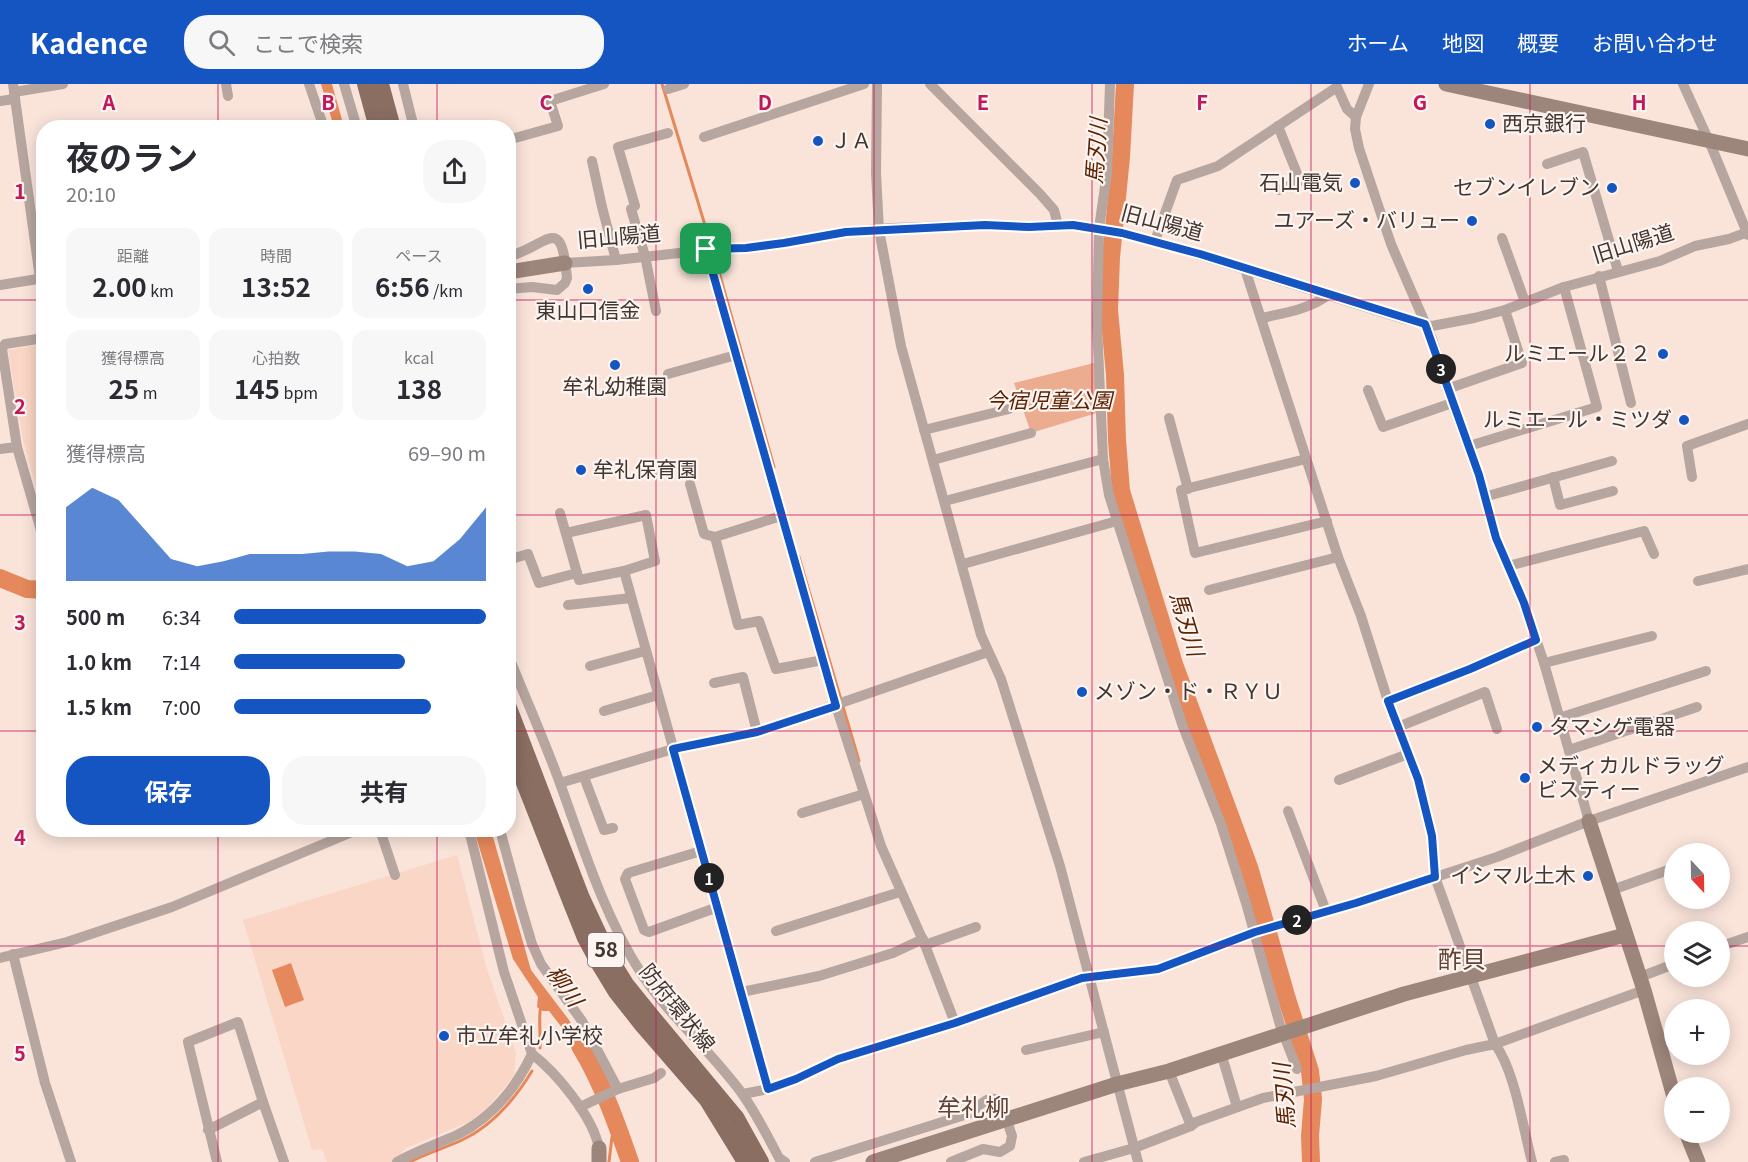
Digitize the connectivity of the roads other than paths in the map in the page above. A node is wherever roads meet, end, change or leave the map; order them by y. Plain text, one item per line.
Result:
1 (63, 84) edge
2 (226, 84) edge
3 (309, 84) edge
4 (345, 84) edge
5 (365, 84) edge
6 (381, 84) edge
7 (403, 84) edge
8 (604, 84) edge
9 (684, 84) edge
10 (864, 84) edge
11 (878, 84) edge
12 (930, 84) edge
13 (1110, 84) edge
14 (1369, 84) edge
15 (1446, 84) edge
16 (1683, 84) edge
17 (668, 89) dead end
18 (14, 92) edge
19 (228, 96) dead end
20 (0, 101) edge
21 (1356, 117) junction
22 (321, 120) edge
23 (355, 120) edge
24 (375, 120) edge
25 (391, 120) edge
26 (412, 120) edge
27 (1278, 126) junction
28 (668, 132) dead end
29 (704, 137) dead end
30 (516, 138) edge
31 (1709, 141) junction
32 (1748, 149) edge
33 (592, 161) dead end
34 (1547, 164) dead end
35 (1279, 190) dead end
36 (1058, 225) junction
37 (1102, 229) junction
38 (879, 230) junction
39 (1748, 233) edge
40 (36, 238) edge
41 (1502, 238) dead end
42 (1155, 241) junction
43 (706, 249) junction
44 (516, 255) edge
45 (645, 256) junction
46 (616, 260) junction
47 (566, 263) junction
48 (1245, 269) junction
49 (516, 271) edge
50 (1618, 271) junction
51 (1599, 276) junction
52 (36, 279) edge
53 (0, 285) edge
54 (1564, 287) junction
55 (516, 288) edge
56 (1328, 295) junction
57 (1525, 302) junction
58 (1505, 310) junction
59 (656, 311) dead end
60 (1262, 318) junction
61 (1425, 324) junction
62 (36, 339) edge
63 (736, 355) junction
64 (668, 374) dead end
65 (1447, 389) junction
66 (1368, 390) dead end
67 (1452, 403) junction
68 (1631, 403) dead end
69 (1009, 409) dead end
70 (1169, 418) dead end
71 (1748, 424) edge
72 (924, 430) junction
73 (1031, 433) dead end
74 (1469, 446) junction
75 (17, 447) junction
76 (0, 449) edge
77 (1103, 459) junction
78 (1306, 459) junction
79 (933, 460) junction
80 (1611, 460) dead end
81 (1553, 477) junction
82 (1692, 477) dead end
83 (690, 484) dead end
84 (1188, 489) junction
85 (1613, 491) dead end
86 (1484, 497) junction
87 (945, 501) junction
88 (36, 513) edge
89 (560, 513) dead end
90 (781, 516) junction
91 (1117, 521) junction
92 (1327, 521) junction
93 (566, 533) junction
94 (715, 537) junction
95 (1654, 554) dead end
96 (1338, 557) junction
97 (516, 558) edge
98 (963, 564) junction
99 (1509, 566) junction
100 (1748, 569) edge
101 (624, 571) junction
102 (577, 573) junction
103 (1698, 581) dead end
104 (1209, 590) dead end
105 (631, 598) junction
106 (568, 605) dead end
107 (1652, 636) dead end
108 (1536, 640) junction
109 (645, 651) junction
110 (988, 652) junction
111 (823, 660) junction
112 (1544, 663) junction
113 (590, 666) dead end
114 (1706, 671) dead end
115 (516, 675) edge
116 (714, 683) dead end
117 (658, 695) junction
118 (1388, 701) junction
119 (836, 706) junction
120 (1697, 706) dead end
121 (604, 711) dead end
122 (1559, 718) junction
123 (516, 726) edge
124 (1398, 727) junction
125 (1497, 729) dead end
126 (757, 732) junction
127 (673, 749) junction
128 (1569, 750) junction
129 (1408, 754) junction
130 (516, 763) edge
131 (1748, 766) edge
132 (584, 777) junction
133 (1339, 780) dead end
134 (560, 783) junction
135 (864, 794) junction
136 (1288, 811) dead end
137 (802, 813) dead end
138 (1589, 821) junction
139 (612, 828) dead end
140 (340, 837) edge
141 (382, 837) edge
142 (469, 837) edge
143 (502, 837) edge
144 (701, 851) junction
145 (1664, 872) edge
146 (395, 875) dead end
147 (1435, 877) junction
148 (1612, 890) junction
149 (900, 892) junction
150 (718, 907) junction
151 (1326, 911) junction
152 (976, 927) dead end
153 (776, 931) dead end
154 (1254, 932) junction
155 (1625, 935) junction
156 (1748, 937) edge
157 (924, 942) junction
158 (1730, 943) edge
159 (13, 954) junction
160 (0, 958) edge
161 (1664, 970) edge
162 (1471, 976) junction
163 (1090, 978) junction
164 (1642, 983) junction
165 (742, 992) junction
166 (955, 1023) junction
167 (1104, 1032) junction
168 (1285, 1032) junction
169 (1495, 1044) junction
170 (1026, 1050) dead end
171 (1221, 1053) junction
172 (532, 1054) junction
173 (1297, 1069) dead end
174 (1169, 1071) junction
175 (661, 1073) dead end
176 (1668, 1077) edge
177 (1117, 1084) junction
178 (768, 1089) junction
179 (616, 1090) junction
180 (743, 1094) junction
181 (263, 1102) junction
182 (580, 1107) junction
183 (1238, 1107) junction
184 (1007, 1119) junction
185 (1191, 1126) junction
186 (208, 1130) junction
187 (1690, 1143) edge
188 (1134, 1148) junction
189 (599, 1155) edge
190 (71, 1162) edge
191 (217, 1162) edge
192 (284, 1162) edge
193 (397, 1162) edge
194 (745, 1162) edge
195 (761, 1162) edge
196 (785, 1162) edge
197 (814, 1162) edge
198 (873, 1162) edge
199 (951, 1162) edge
200 (1084, 1162) edge
201 (1138, 1162) edge
202 (1532, 1162) edge
203 (1698, 1162) edge

1 - 18 street
2 - 19 street
3 - 22 street
4 - 23 street
5 - 24 main road
6 - 25 main road
7 - 26 street
8 - 30 street
9 - 17 street
10 - 29 street
11 - 38 street
12 - 36 street
13 - 37 street
14 - 21 street
15 - 31 street
16 - 31 street
18 - 20 street
18 - 40 street
21 - 27 street
21 - 61 street
27 - 35 street
27 - 42 street
28 - 45 street
31 - 32 street
31 - 39 street
33 - 46 street
34 - 50 street
36 - 37 street, 旧山陽道
36 - 38 street, 旧山陽道
37 - 42 street, 旧山陽道
37 - 77 street
38 - 43 street, 旧山陽道
38 - 72 street
39 - 50 street, 旧山陽道
41 - 57 street
42 - 48 street, 旧山陽道
43 - 45 street, 旧山陽道
43 - 63 street
44 - 47 street
45 - 46 street, 旧山陽道
45 - 59 street
46 - 47 street, 旧山陽道
47 - 49 street, 旧山陽道
47 - 55 street
48 - 56 street, 旧山陽道
48 - 60 street
50 - 51 street, 旧山陽道
51 - 54 street, 旧山陽道
51 - 68 street
52 - 53 street
54 - 57 street, 旧山陽道
54 - 74 street
56 - 60 street
56 - 61 street, 旧山陽道
57 - 58 street, 旧山陽道
58 - 61 street, 旧山陽道
58 - 65 street
60 - 78 street
61 - 65 street
62 - 75 street
63 - 64 street
63 - 90 street
65 - 67 street
66 - 67 street
67 - 74 street
69 - 72 street
70 - 84 street
71 - 82 street
72 - 79 street
73 - 79 street
74 - 86 street
75 - 76 street
75 - 88 street
77 - 87 street
77 - 91 street
78 - 84 street
78 - 92 street
79 - 87 street
80 - 81 street
81 - 85 street
81 - 86 street
83 - 94 street
84 - 92 street
86 - 99 street
87 - 98 street
89 - 93 street
90 - 94 street
90 - 111 street
91 - 98 street
91 - 154 street
92 - 96 street
93 - 101 street
93 - 102 street
94 - 111 street
95 - 99 street
96 - 104 street
96 - 118 street
97 - 102 street
98 - 110 street
99 - 108 street
100 - 103 street
101 - 102 street
101 - 105 street
105 - 106 street
105 - 109 street
107 - 112 street
108 - 112 street
108 - 118 street
109 - 113 street
109 - 117 street
110 - 119 street
110 - 163 street
111 - 119 street
112 - 122 street
114 - 122 street
115 - 134 street
116 - 126 street
117 - 121 street
117 - 127 street
118 - 124 street
119 - 126 street
119 - 135 street
120 - 128 street
122 - 128 street
123 - 195 main road, 防府環状線 / 58
124 - 125 street
124 - 129 street
126 - 127 street
127 - 132 street
127 - 144 street
128 - 138 street
129 - 133 street
129 - 147 street
130 - 194 main road, 防府環状線 / 58
131 - 138 street
132 - 134 street
132 - 139 street
134 - 180 street
135 - 137 street
135 - 149 street
136 - 151 street
138 - 147 street
138 - 148 street
140 - 159 street
141 - 146 street
142 - 172 street
143 - 179 street
144 - 150 street
144 - 150 street
145 - 148 street
147 - 151 street
147 - 162 street
148 - 155 street
149 - 153 street
149 - 157 street
150 - 165 street
151 - 154 street
152 - 157 street
154 - 163 street
154 - 168 street
155 - 162 street
155 - 164 street
156 - 158 street
157 - 165 street
157 - 166 street
159 - 160 street
159 - 190 street
161 - 164 street
162 - 168 street
162 - 169 street
163 - 166 street
163 - 167 street
164 - 169 street
164 - 176 street
165 - 178 street
166 - 178 street
167 - 170 street
167 - 177 street
168 - 171 street
168 - 173 street
169 - 183 street
169 - 202 street
171 - 174 street
171 - 183 street
172 - 182 street
172 - 193 street
174 - 177 street
174 - 185 street
175 - 179 street
177 - 184 street
177 - 188 street
178 - 180 street
179 - 182 street
180 - 196 street
181 - 186 street
181 - 186 street
181 - 192 street
182 - 189 street
183 - 185 street
184 - 197 street
184 - 198 street
184 - 199 street
185 - 188 street
186 - 191 street
187 - 203 street
188 - 200 street
188 - 201 street

